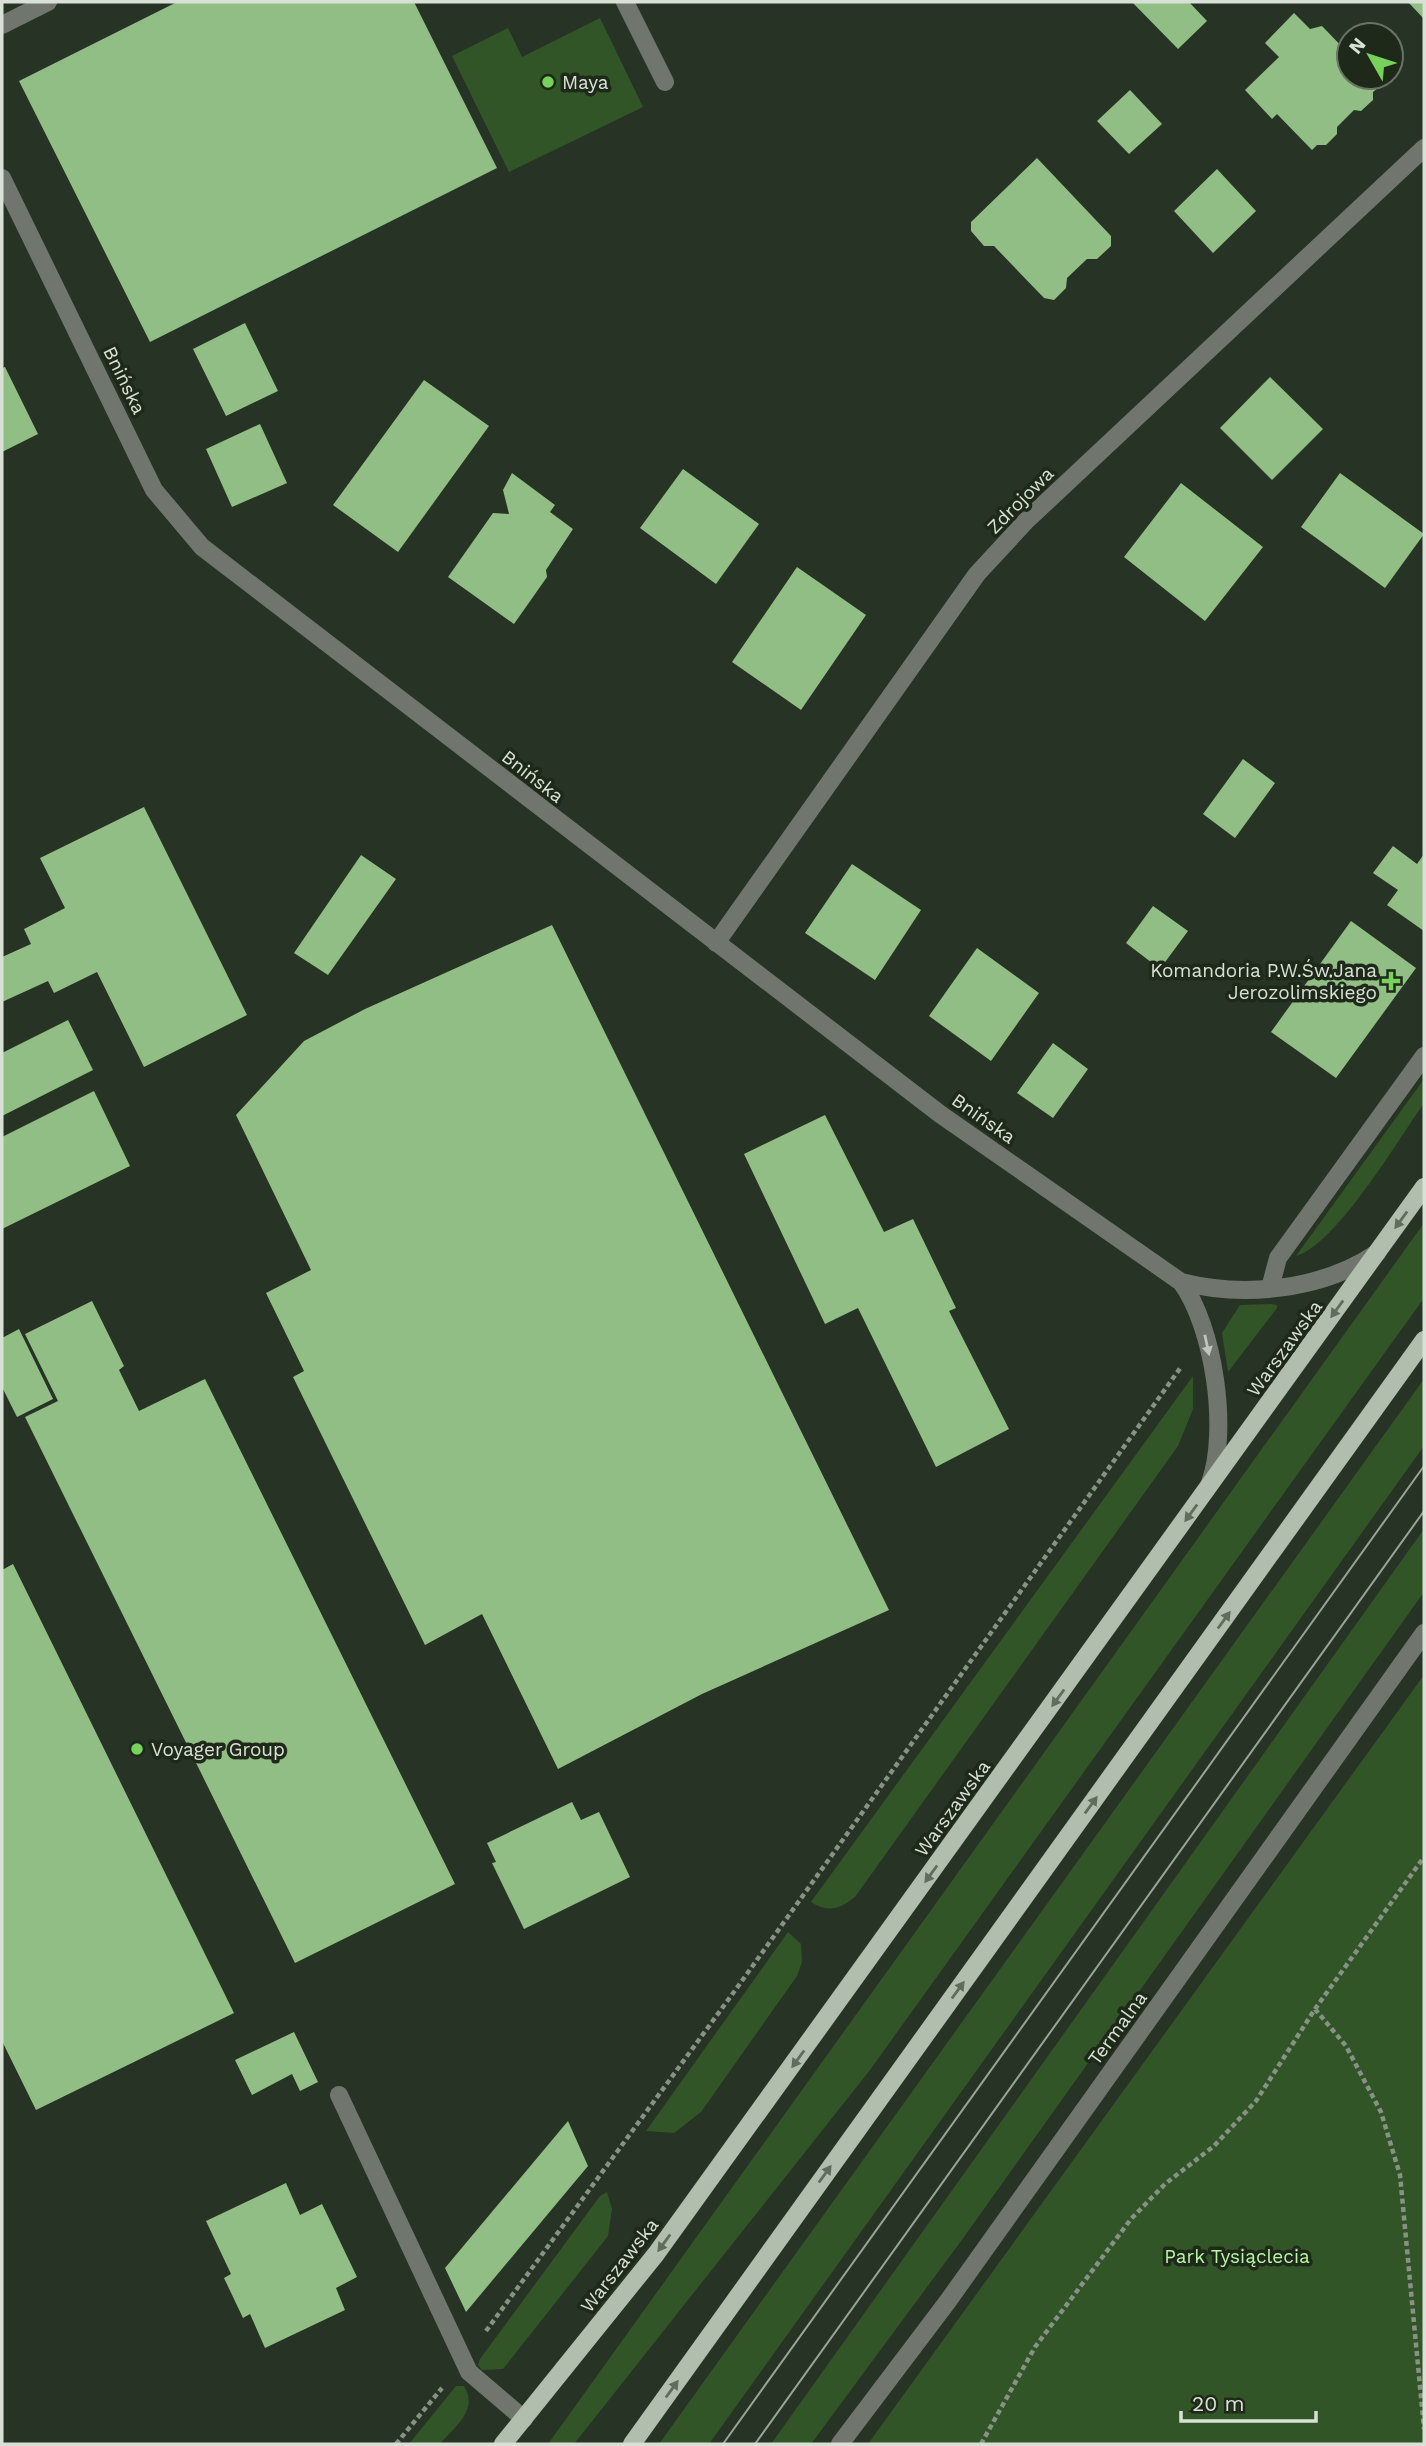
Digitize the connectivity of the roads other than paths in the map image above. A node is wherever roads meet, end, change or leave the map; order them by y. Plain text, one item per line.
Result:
1 (48, 2) edge
2 (625, 2) edge
3 (2, 25) edge
4 (665, 82) dead end
5 (1424, 148) edge
6 (2, 178) edge
7 (716, 943) junction
8 (1424, 1056) edge
9 (1424, 1187) edge
10 (1377, 1253) junction
11 (1181, 1282) junction
12 (1270, 1287) junction
13 (1424, 1340) edge
14 (1207, 1490) junction
15 (1424, 1633) edge
16 (339, 2095) dead end
17 (524, 2419) junction
18 (503, 2444) edge
19 (632, 2444) edge
20 (839, 2444) edge

1 - 3 street
2 - 4 street
5 - 7 street, Zdrojowa
6 - 7 street, Bnińska
7 - 11 street, Bnińska
8 - 12 street
9 -> 10 main road, Warszawska
10 - 12 street, Bnińska
10 -> 14 main road, Warszawska
11 - 12 street, Bnińska
11 -> 14 street, Bnińska
19 -> 13 main road
14 -> 17 main road, Warszawska
15 - 20 street, Termalna
16 - 17 street
17 - 18 main road, Warszawska

